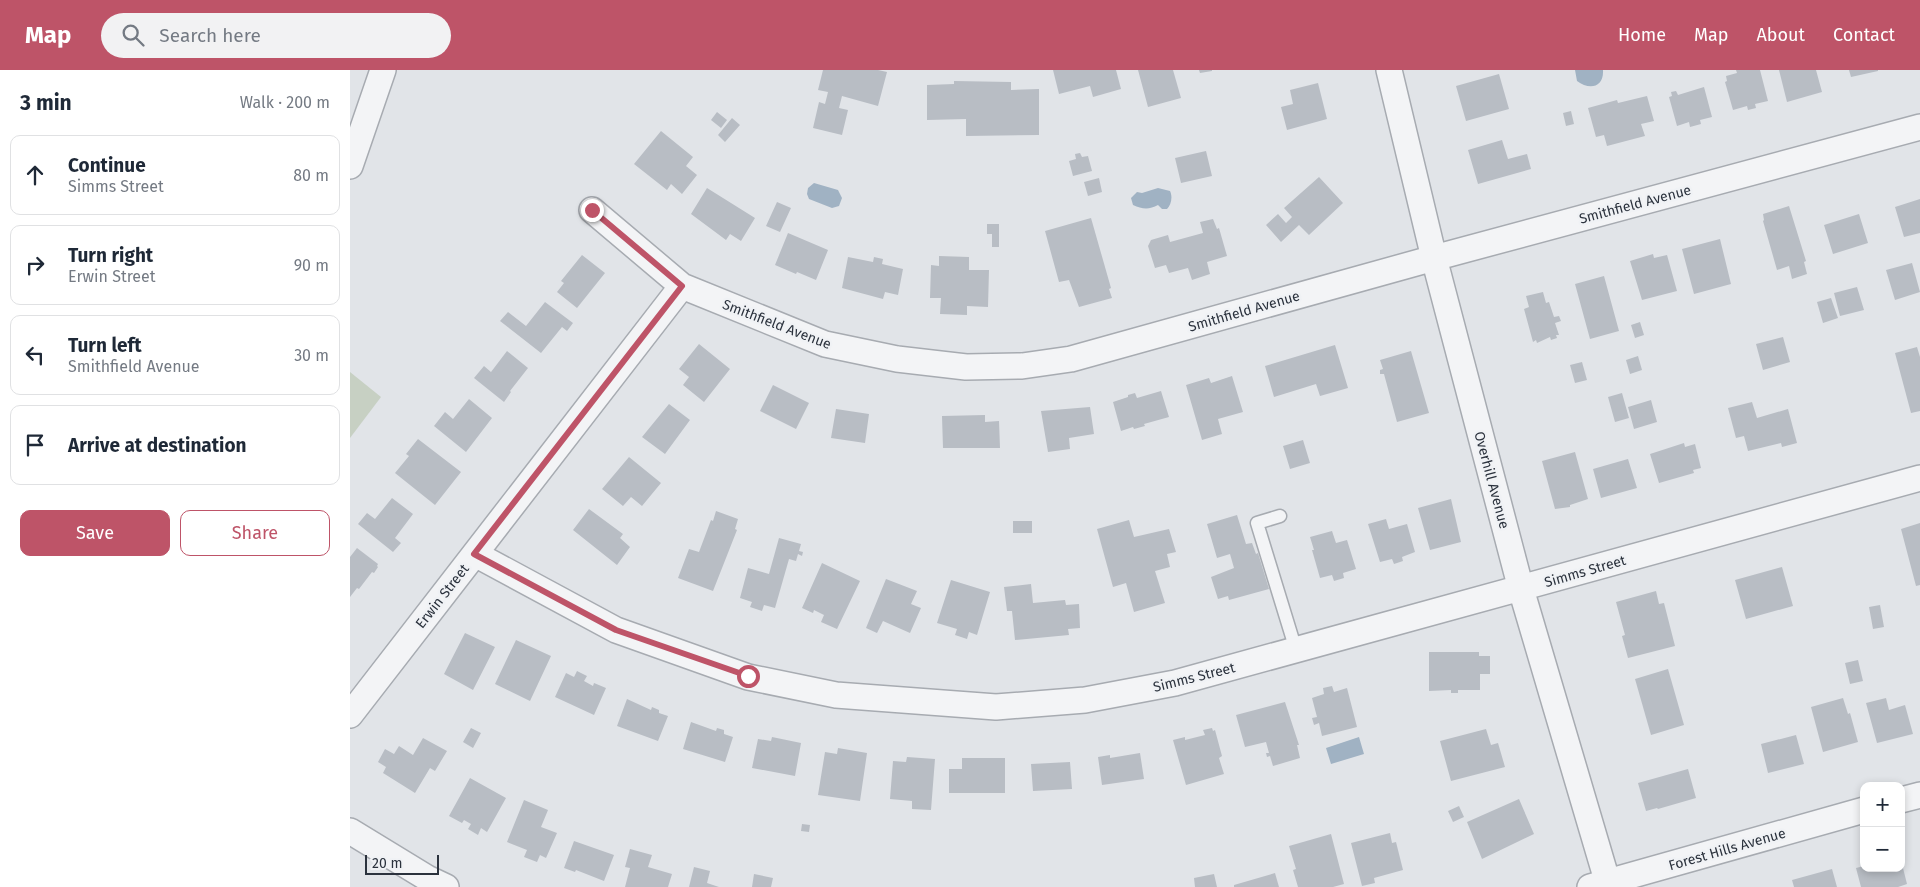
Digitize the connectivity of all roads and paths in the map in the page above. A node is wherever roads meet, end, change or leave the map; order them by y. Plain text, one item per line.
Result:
1 (383, 70) edge
2 (1389, 70) edge
3 (1920, 127) edge
4 (350, 166) edge
5 (592, 210) dead end
6 (1434, 258) junction
7 (682, 286) junction
8 (1920, 478) edge
9 (1280, 516) dead end
10 (474, 554) junction
11 (1521, 589) junction
12 (1296, 650) junction
13 (350, 715) edge
14 (1920, 795) edge
15 (1905, 799) edge
16 (1860, 811) edge
17 (350, 831) edge
18 (1602, 885) edge
19 (446, 887) edge

1 - 4 street
2 - 6 street, Overhill Avenue
3 - 6 street, Smithfield Avenue
5 - 7 street, Smithfield Avenue
6 - 7 street, Smithfield Avenue
6 - 11 street, Overhill Avenue
7 - 10 street, Erwin Street
8 - 11 street, Simms Street
9 - 12 lane
10 - 12 street, Simms Street
10 - 13 street, Erwin Street
11 - 12 street, Simms Street
11 - 18 street, Overhill Avenue
14 - 15 street
16 - 18 street, Forest Hills Avenue
17 - 19 street

